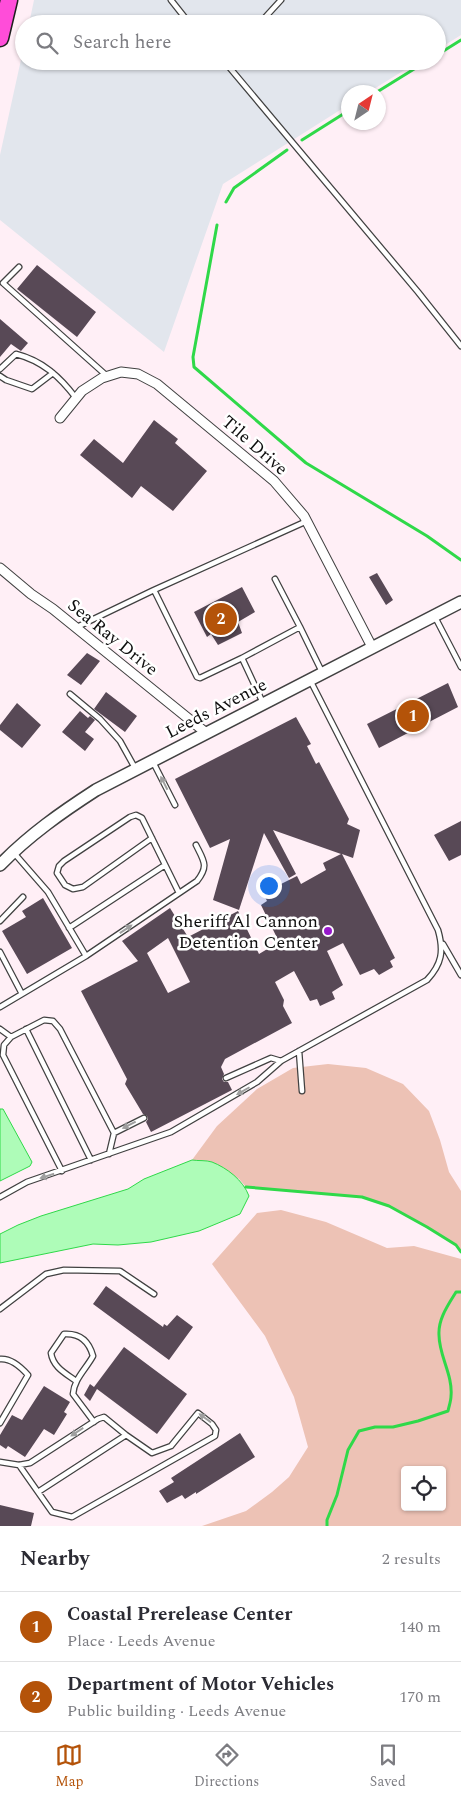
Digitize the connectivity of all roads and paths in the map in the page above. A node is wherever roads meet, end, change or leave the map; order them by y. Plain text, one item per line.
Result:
1 (9, 0) edge
2 (171, 0) edge
3 (281, 0) edge
4 (183, 15) edge
5 (267, 15) edge
6 (0, 38) edge
7 (232, 70) edge
8 (18, 267) dead end
9 (461, 346) edge
10 (0, 369) edge
11 (52, 373) junction
12 (0, 376) edge
13 (107, 376) junction
14 (76, 398) junction
15 (60, 418) dead end
16 (307, 520) junction
17 (0, 568) edge
18 (275, 579) dead end
19 (154, 590) junction
20 (461, 602) edge
21 (434, 615) junction
22 (300, 627) junction
23 (75, 628) junction
24 (372, 647) junction
25 (242, 658) junction
26 (461, 667) edge
27 (322, 672) junction
28 (309, 679) junction
29 (70, 694) dead end
30 (263, 703) junction
31 (205, 732) junction
32 (153, 760) junction
33 (135, 769) junction
34 (175, 805) dead end
35 (152, 838) junction
36 (196, 845) dead end
37 (13, 852) junction
38 (0, 865) edge
39 (165, 865) junction
40 (179, 893) junction
41 (23, 897) dead end
42 (0, 921) edge
43 (69, 928) junction
44 (442, 943) junction
45 (0, 952) edge
46 (86, 956) junction
47 (461, 975) edge
48 (22, 994) junction
49 (0, 1000) edge
50 (2, 1005) edge
51 (0, 1029) edge
52 (26, 1029) junction
53 (11, 1037) junction
54 (299, 1051) junction
55 (281, 1061) junction
56 (226, 1078) dead end
57 (302, 1091) dead end
58 (144, 1118) dead end
59 (114, 1133) junction
60 (109, 1154) junction
61 (91, 1160) junction
62 (62, 1171) junction
63 (0, 1196) edge
64 (154, 1294) dead end
65 (0, 1310) edge
66 (0, 1358) edge
67 (76, 1381) junction
68 (94, 1422) junction
69 (0, 1424) edge
70 (126, 1435) junction
71 (0, 1462) edge
72 (19, 1465) junction
73 (38, 1492) junction

1 - 6 highway
2 - 4 lane
3 - 5 lane
7 - 9 lane
8 - 13 lane
10 - 11 lane
11 - 12 lane
11 - 14 lane
13 - 14 street, Tile Drive
13 - 16 street, Tile Drive
14 - 15 street, Tile Drive
16 - 19 lane
16 - 24 street, Tile Drive
17 - 23 street, Sea Ray Drive
18 - 22 lane
19 - 23 lane
19 - 25 lane
20 - 21 street, Leeds Avenue
21 - 24 street, Leeds Avenue
21 - 26 lane
22 - 25 lane
22 - 27 lane
23 - 31 street, Sea Ray Drive
24 - 27 street, Leeds Avenue
25 - 30 lane
27 - 28 street, Leeds Avenue
28 - 30 street, Leeds Avenue
28 - 44 lane
29 - 33 lane
30 - 31 street, Leeds Avenue
31 - 32 street, Leeds Avenue
32 - 33 street, Leeds Avenue
34 -> 32 lane
33 - 37 street, Leeds Avenue
35 - 35 lane
35 - 39 lane
36 - 40 lane
37 - 38 street, Leeds Avenue
37 - 43 lane
39 - 40 lane
39 - 43 lane
46 -> 40 lane
41 - 42 lane
43 - 46 lane
44 - 47 lane
44 - 54 lane
45 - 48 lane
46 - 48 lane
48 - 50 lane
49 - 50 lane
51 - 53 lane
52 - 53 lane
52 - 59 lane
52 - 61 lane
53 - 62 lane
54 - 55 lane
54 - 57 lane
55 - 56 lane
55 -> 60 lane
58 -> 59 lane
59 - 60 lane
60 - 61 lane
61 - 62 lane
62 -> 63 lane
64 - 65 lane
66 - 69 lane
67 - 67 lane
67 - 68 lane
68 - 70 lane
68 -> 72 lane
70 - 73 lane
73 -> 70 lane
71 - 72 lane
72 - 73 lane

